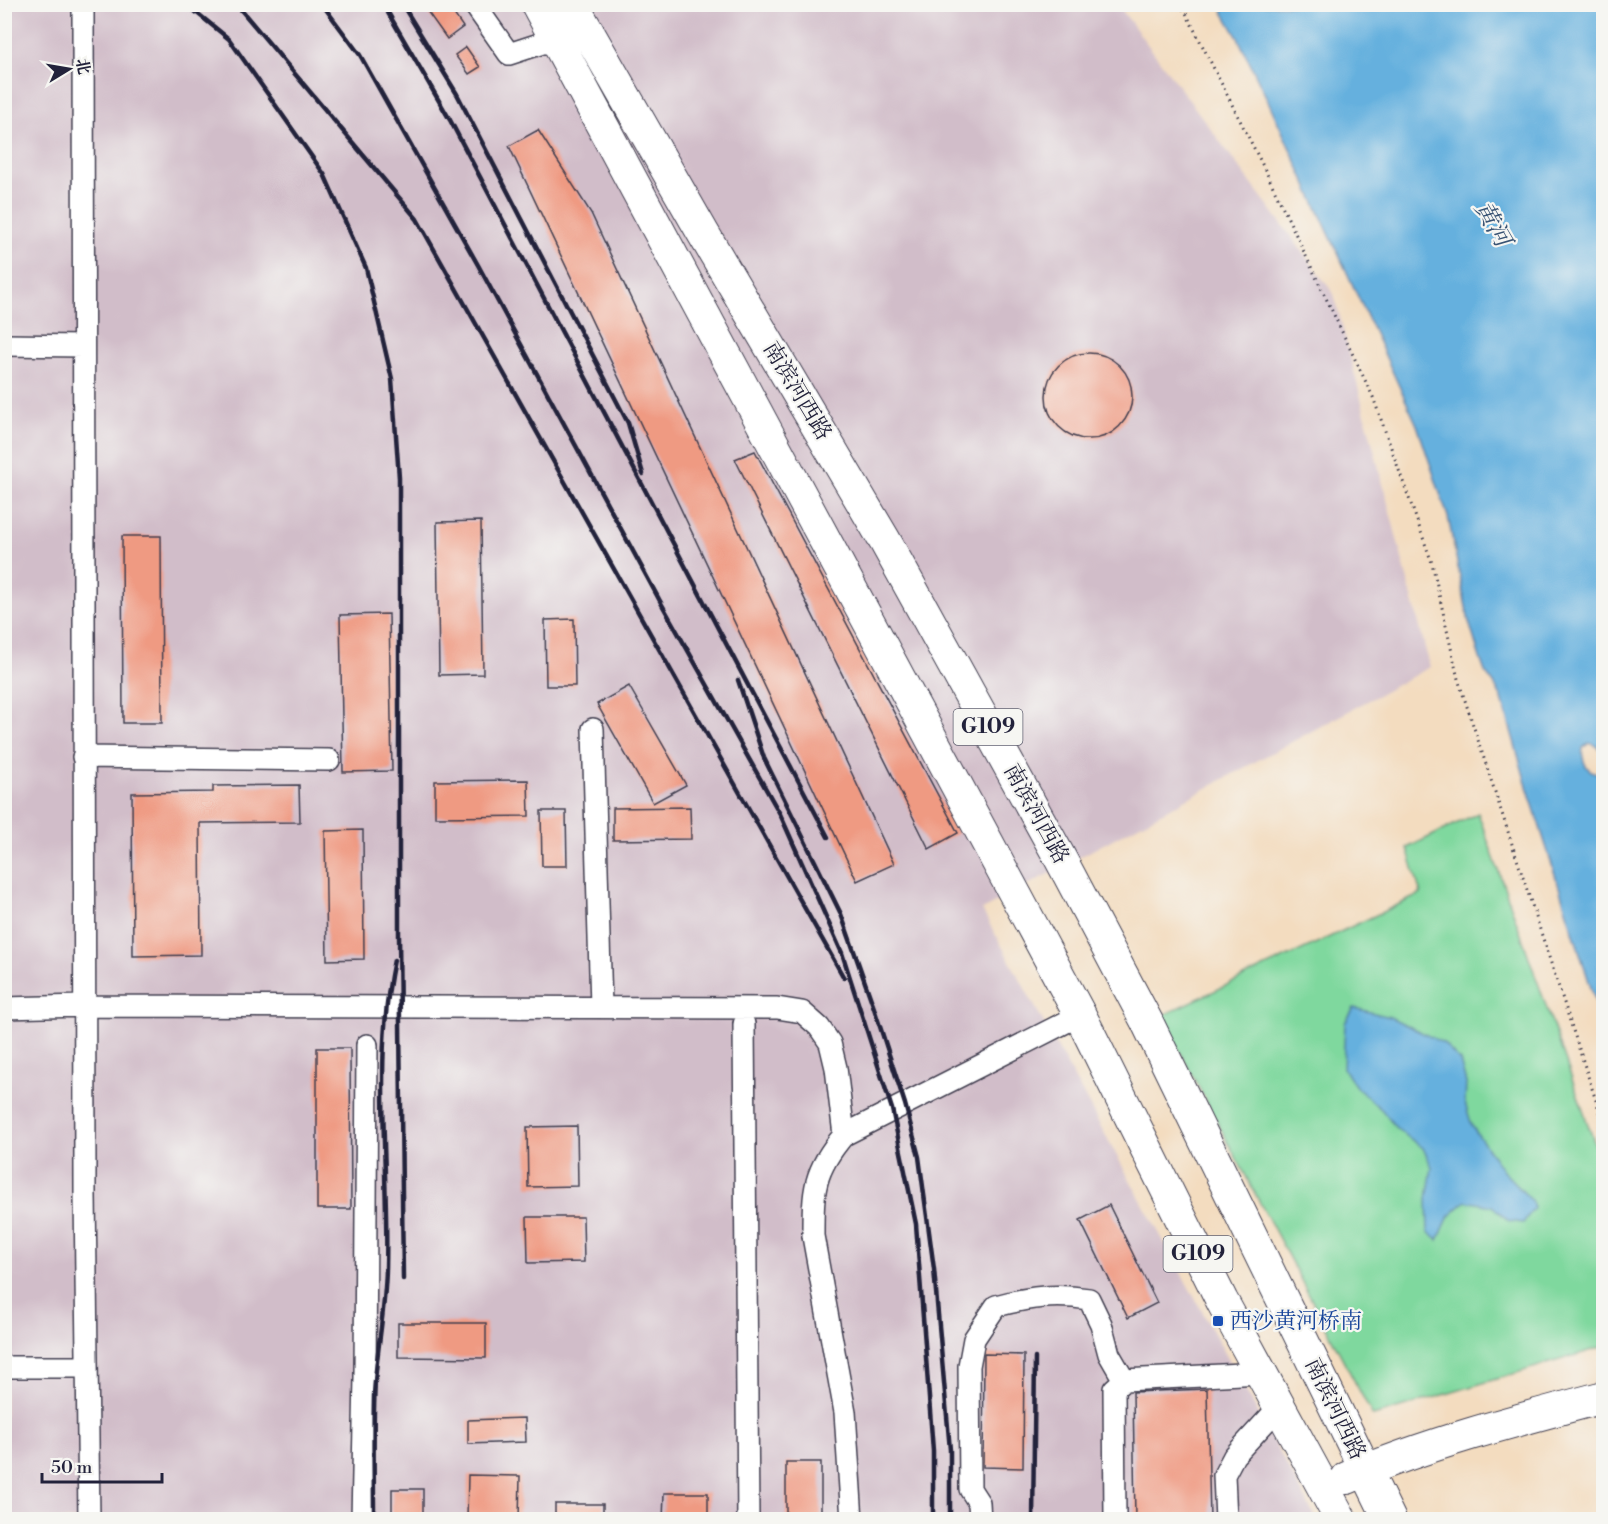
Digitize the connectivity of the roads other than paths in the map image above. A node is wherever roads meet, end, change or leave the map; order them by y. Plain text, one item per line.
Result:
1 (83, 4) edge
2 (474, 4) edge
3 (537, 4) edge
4 (572, 4) edge
5 (555, 39) junction
6 (4, 345) edge
7 (82, 346) junction
8 (593, 729) dead end
9 (83, 758) junction
10 (329, 760) dead end
11 (84, 1006) junction
12 (4, 1008) edge
13 (601, 1008) junction
14 (1080, 1016) junction
15 (744, 1024) dead end
16 (367, 1045) dead end
17 (844, 1135) junction
18 (87, 1366) junction
19 (4, 1367) edge
20 (1261, 1373) junction
21 (1124, 1380) junction
22 (1604, 1397) edge
23 (1279, 1407) junction
24 (1365, 1471) junction
25 (1324, 1488) junction
26 (89, 1520) edge
27 (362, 1520) edge
28 (748, 1520) edge
29 (852, 1520) edge
30 (980, 1520) edge
31 (1115, 1520) edge
32 (1226, 1520) edge
33 (1341, 1520) edge
34 (1390, 1520) edge

1 - 7 street
2 - 5 street
3 - 5 highway, 南滨河西路 / G109
4 - 24 highway, 南滨河西路 / G109
5 - 14 highway, 南滨河西路 / G109
6 - 7 street
7 - 9 street
8 - 13 street
9 - 10 street
9 - 11 street
11 - 12 street
11 - 13 street
11 - 18 street
13 - 17 street
14 - 17 street
14 - 20 highway, G109
15 - 28 street
16 - 27 street
17 - 29 street
18 - 19 street
18 - 26 street
20 - 21 street
20 - 23 highway, G109
21 - 30 street
21 - 31 street
22 - 24 highway
23 - 25 highway, G109
23 - 32 street
24 - 25 highway
24 - 34 highway, 南滨河西路
25 - 33 highway, 南滨河西路

